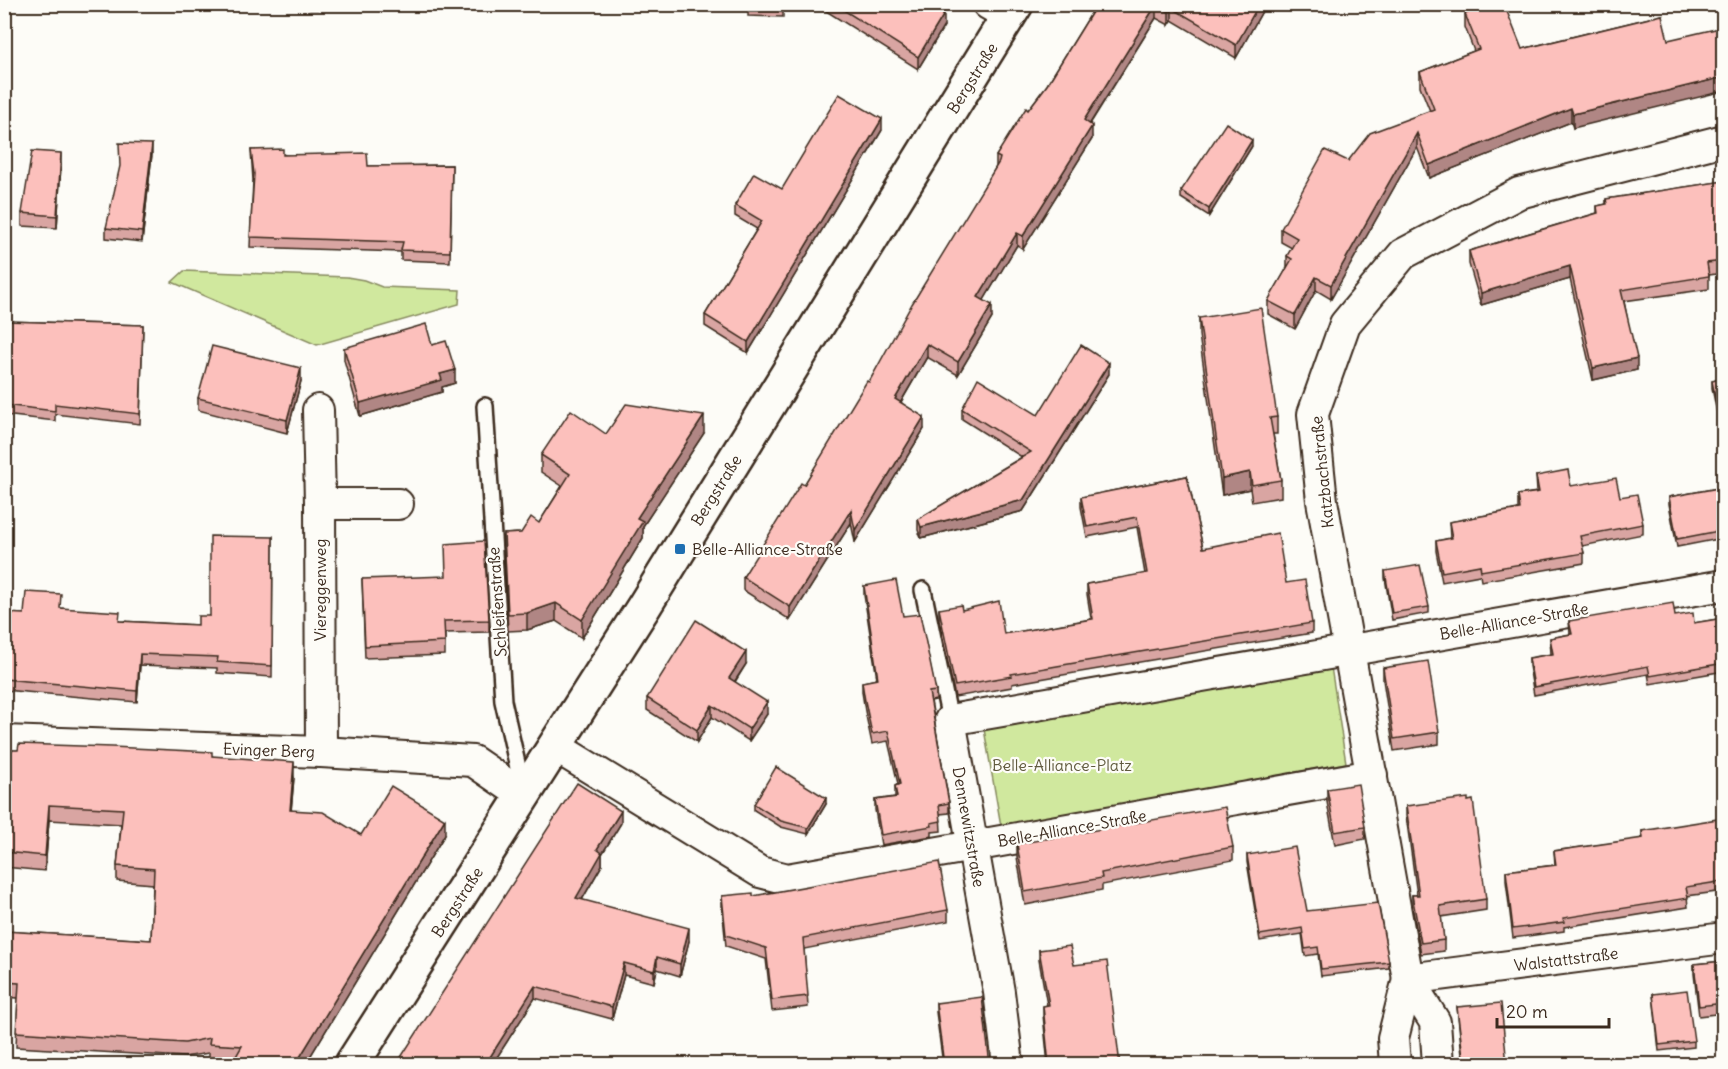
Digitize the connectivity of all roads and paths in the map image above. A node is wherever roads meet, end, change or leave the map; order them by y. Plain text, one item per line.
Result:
1 (1005, 8) edge
2 (1724, 140) edge
3 (485, 406) dead end
4 (318, 410) dead end
5 (320, 504) junction
6 (398, 504) dead end
7 (1724, 585) edge
8 (923, 590) dead end
9 (1350, 650) junction
10 (950, 720) junction
11 (4, 741) edge
12 (556, 747) junction
13 (321, 752) junction
14 (1372, 775) junction
15 (524, 796) junction
16 (972, 847) junction
17 (1724, 938) edge
18 (1408, 980) junction
19 (352, 1065) edge
20 (1008, 1065) edge
21 (1395, 1065) edge
22 (1438, 1065) edge

1 - 12 street, Bergstraße
2 - 9 street, Katzbachstraße
3 - 15 lane, Schleifenstraße
4 - 5 street
5 - 6 street
5 - 13 street, Viereggenweg
7 - 9 street, Belle-Alliance-Straße
8 - 10 lane, Dennewitzstraße
9 - 10 street, Belle-Alliance-Straße
9 - 14 street, Katzbachstraße
10 - 16 street, Dennewitzstraße
11 - 13 street, Evinger Berg
12 - 15 street, Bergstraße
12 - 16 street, Belle-Alliance-Straße
13 - 15 street, Evinger Berg
14 - 16 street, Belle-Alliance-Straße
14 - 18 street, Katzbachstraße
15 - 19 street, Bergstraße
16 - 20 street, Dennewitzstraße
17 - 18 street, Walstattstraße
18 - 21 street, Katzbachstraße
18 - 22 street, Katzbachstraße

